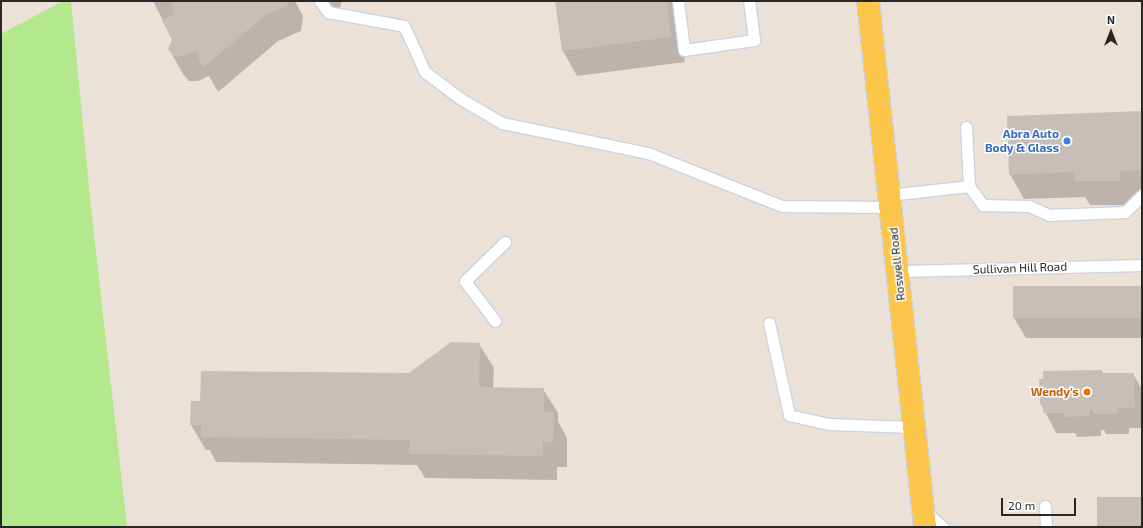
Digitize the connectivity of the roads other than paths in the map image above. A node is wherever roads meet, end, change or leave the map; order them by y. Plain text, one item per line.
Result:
1 (320, 1) edge
2 (678, 1) edge
3 (749, 1) edge
4 (868, 1) edge
5 (966, 127) dead end
6 (969, 186) junction
7 (1142, 195) edge
8 (890, 201) junction
9 (504, 242) dead end
10 (1142, 265) edge
11 (897, 271) junction
12 (495, 322) dead end
13 (769, 323) dead end
14 (915, 427) junction
15 (1045, 506) dead end
16 (924, 518) edge
17 (943, 527) edge
18 (1046, 527) edge

1 - 8 lane
2 - 3 lane
4 - 8 main road, Roswell Road
5 - 6 lane
6 - 7 lane
6 - 8 lane
8 - 11 main road, Roswell Road
9 - 12 lane
10 - 11 lane, Sullivan Hill Road
11 - 14 main road, Roswell Road
13 - 14 lane
14 - 16 main road, Roswell Road
15 - 18 lane
16 - 17 lane

